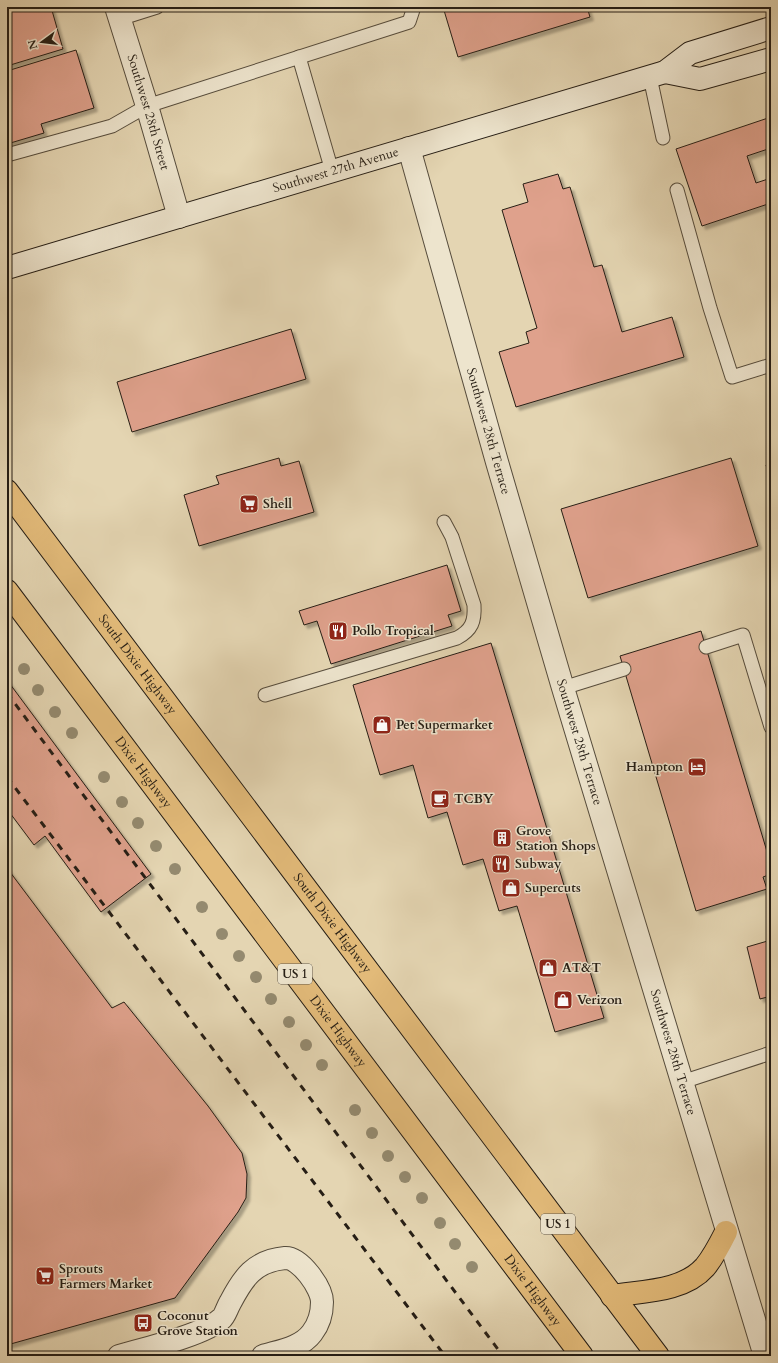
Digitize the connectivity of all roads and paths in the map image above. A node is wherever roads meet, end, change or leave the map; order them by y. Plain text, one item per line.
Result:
1 (157, 7) edge
2 (414, 7) edge
3 (118, 13) edge
4 (771, 28) edge
5 (299, 57) junction
6 (771, 59) edge
7 (657, 74) junction
8 (147, 106) junction
9 (663, 138) dead end
10 (409, 148) junction
11 (7, 155) edge
12 (332, 171) junction
13 (677, 190) dead end
14 (179, 217) junction
15 (7, 268) edge
16 (771, 365) edge
17 (7, 491) edge
18 (444, 522) dead end
19 (7, 591) edge
20 (706, 647) dead end
21 (624, 669) dead end
22 (563, 688) junction
23 (264, 695) dead end
24 (771, 728) edge
25 (771, 1053) edge
26 (682, 1082) junction
27 (726, 1232) junction
28 (612, 1296) junction
29 (119, 1356) edge
30 (263, 1356) edge
31 (582, 1356) edge
32 (658, 1356) edge
33 (765, 1356) edge

1 - 3 lane
2 - 5 lane
3 - 8 street, Southwest 28th Street
4 - 7 street, Southwest 27th Avenue
5 - 8 lane
5 - 12 lane
6 - 7 street, Southwest 27th Avenue
7 - 9 lane
7 - 10 street, Southwest 27th Avenue
8 - 11 lane
8 - 14 street, Southwest 28th Street
10 - 12 street, Southwest 27th Avenue
10 - 22 street, Southwest 28th Terrace
12 - 14 street, Southwest 27th Avenue
13 - 16 lane
14 - 15 street, Southwest 27th Avenue
17 - 28 highway, South Dixie Highway / US 1
18 - 23 lane
19 - 31 highway, Dixie Highway / US 1
20 - 24 lane
21 - 22 lane
22 - 26 street, Southwest 28th Terrace
25 - 26 lane
26 - 27 street, Southwest 28th Terrace
27 - 28 highway
27 - 33 street, Southwest 28th Terrace
28 - 32 highway, South Dixie Highway / US 1
29 - 30 street

